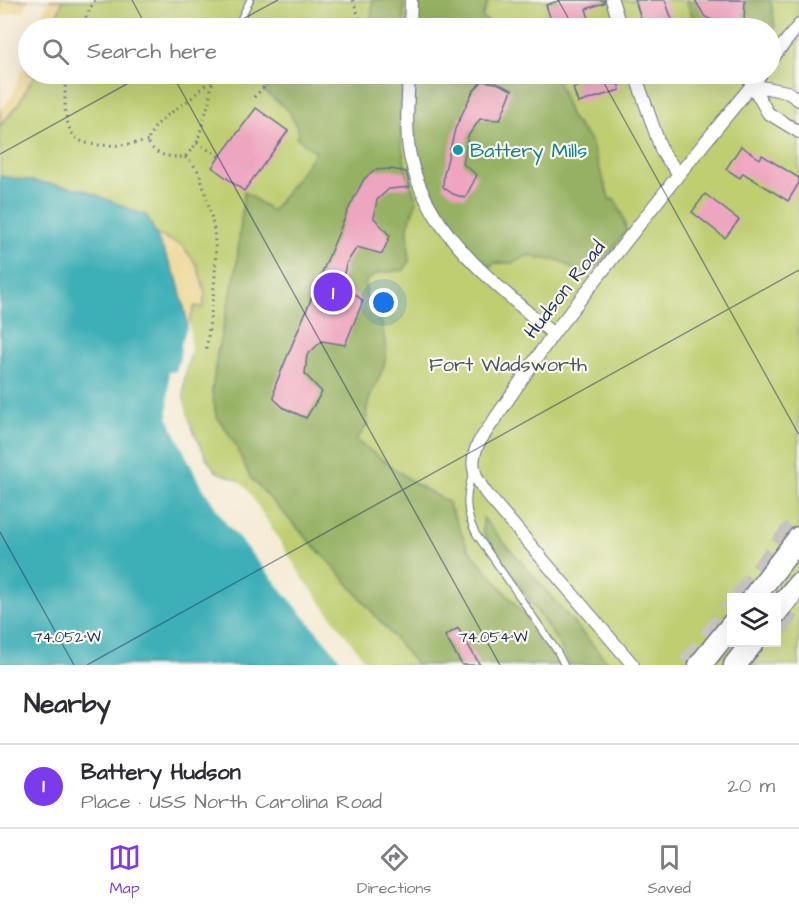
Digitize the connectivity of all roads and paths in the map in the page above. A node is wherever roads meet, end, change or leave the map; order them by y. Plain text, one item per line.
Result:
1 (95, 0) edge
2 (250, 0) edge
3 (353, 0) edge
4 (411, 0) edge
5 (612, 0) edge
6 (85, 18) edge
7 (241, 18) edge
8 (359, 18) edge
9 (410, 18) edge
10 (618, 18) edge
11 (799, 25) edge
12 (781, 48) edge
13 (66, 84) edge
14 (205, 84) edge
15 (212, 84) edge
16 (268, 84) edge
17 (409, 84) edge
18 (638, 84) edge
19 (752, 85) junction
20 (254, 97) dead end
21 (799, 100) edge
22 (799, 132) edge
23 (148, 141) junction
24 (197, 143) junction
25 (184, 157) junction
26 (220, 157) dead end
27 (678, 174) junction
28 (553, 334) junction
29 (206, 352) dead end
30 (473, 472) junction
31 (799, 538) edge
32 (799, 561) edge
33 (799, 584) edge
34 (756, 593) edge
35 (774, 593) edge
36 (781, 607) edge
37 (727, 631) edge
38 (732, 647) edge
39 (749, 647) edge
40 (564, 665) edge
41 (633, 665) edge
42 (700, 665) edge
43 (718, 665) edge
44 (735, 665) edge

1 - 6 path
2 - 7 lane
3 - 8 path
4 - 9 street
5 - 10 street
11 - 12 street
13 - 23 path
14 - 23 path
15 - 24 path
16 - 20 path
17 - 28 street
18 - 27 street
19 - 21 street
19 - 22 street
19 - 27 street, Hudson Road
23 - 25 path
24 - 25 path
24 - 26 path
25 - 29 path
27 - 28 street, Hudson Road
28 - 30 street, Hudson Road
30 - 40 lane
30 - 41 street
31 - 34 highway
32 - 35 highway
33 - 36 highway
37 - 42 highway
38 - 43 highway
39 - 44 highway

